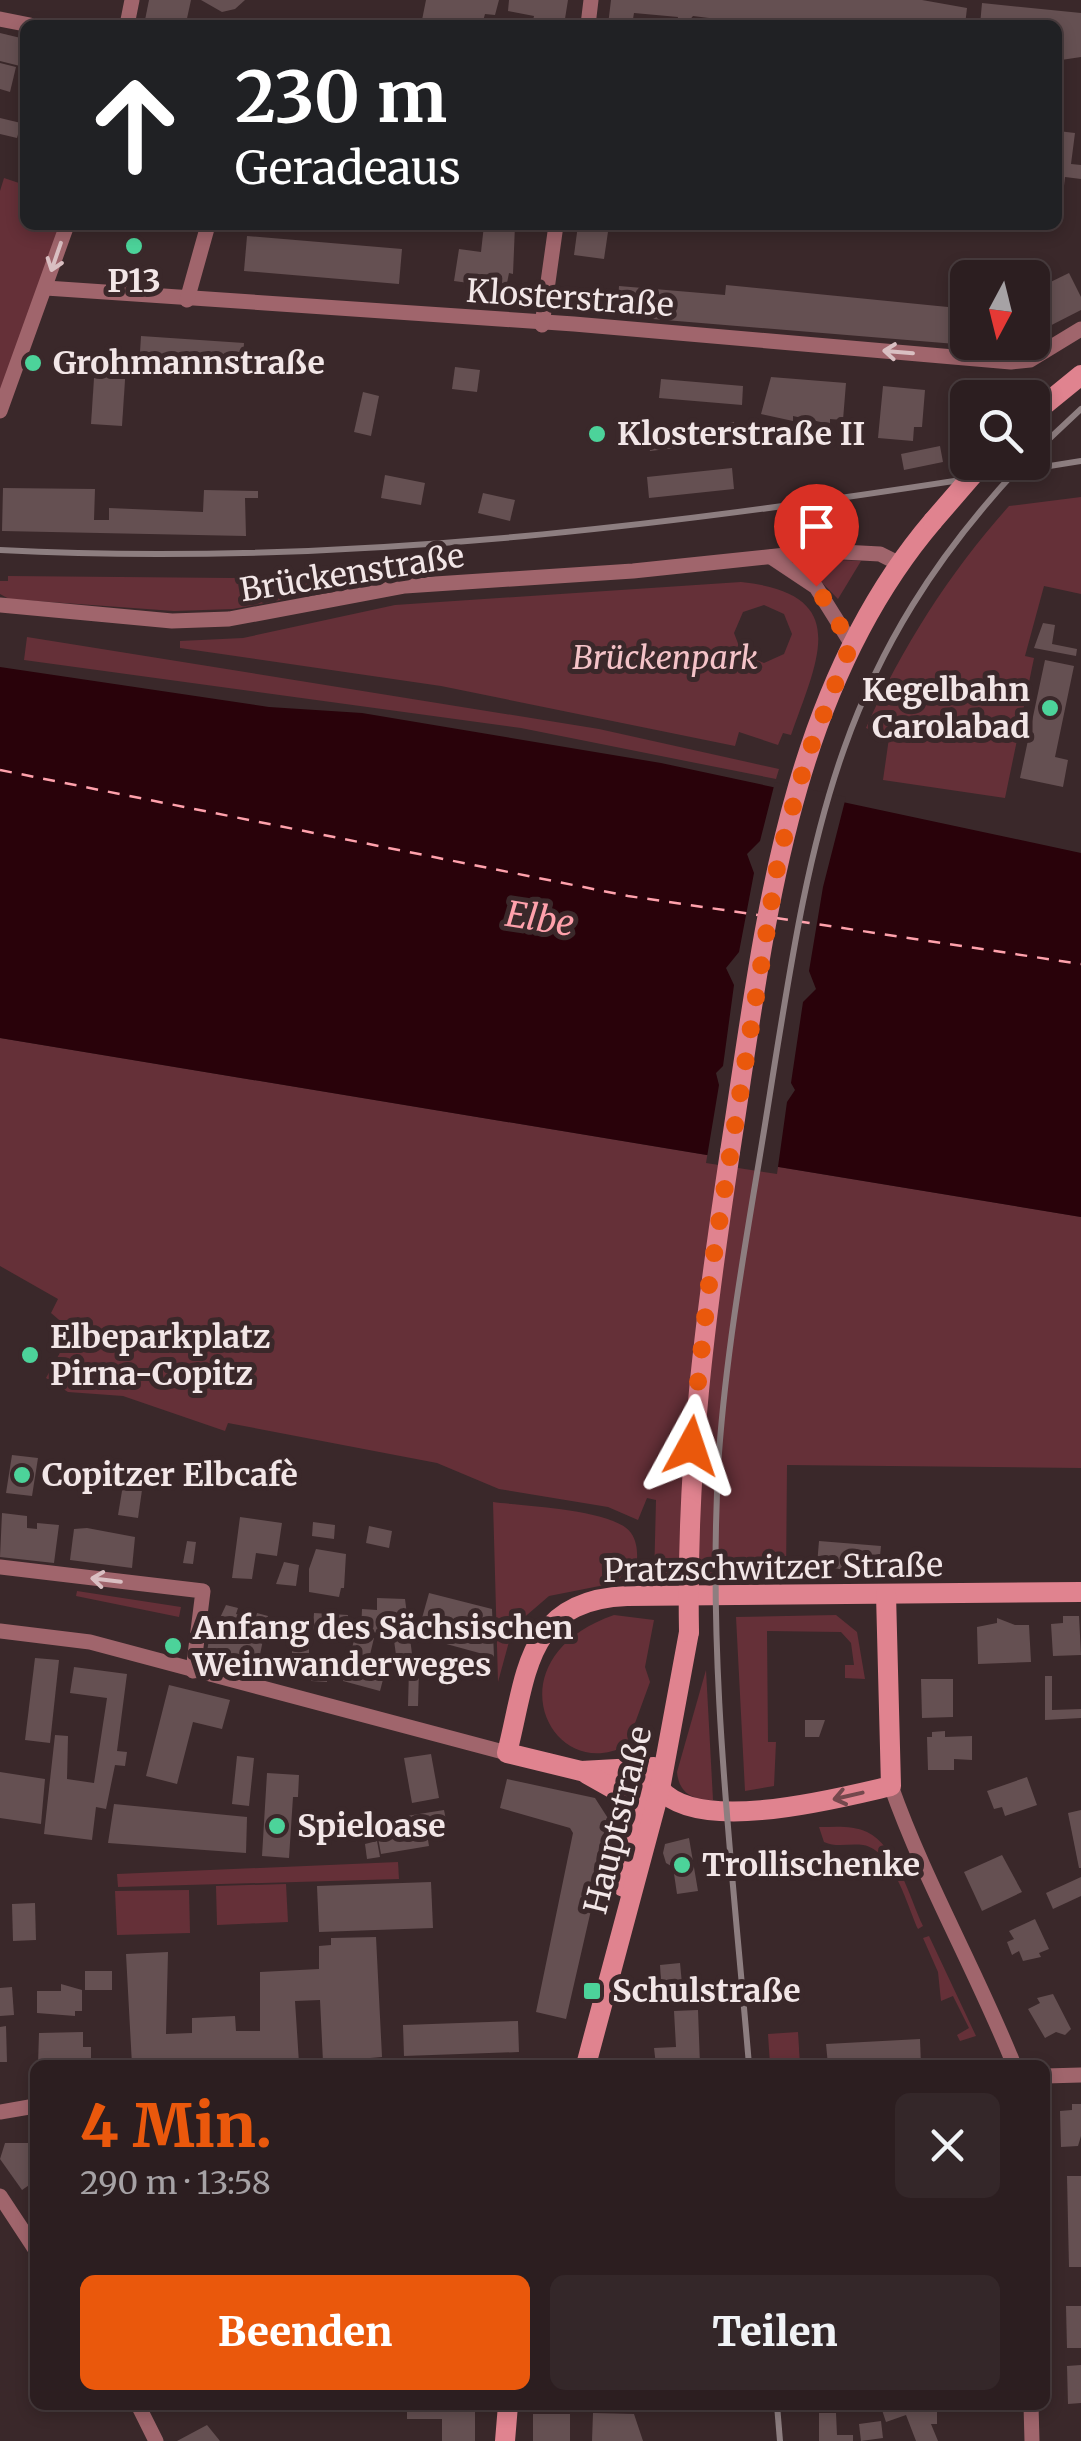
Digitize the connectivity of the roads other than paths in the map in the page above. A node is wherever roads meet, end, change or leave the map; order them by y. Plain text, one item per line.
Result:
1 (65, 230) edge
2 (207, 230) edge
3 (555, 230) edge
4 (46, 288) junction
5 (187, 300) junction
6 (542, 325) junction
7 (1081, 330) edge
8 (1081, 375) edge
9 (1050, 400) edge
10 (0, 411) edge
11 (968, 480) edge
12 (772, 557) junction
13 (898, 563) junction
14 (0, 605) edge
15 (851, 644) junction
16 (0, 1568) edge
17 (1081, 1592) edge
18 (886, 1594) junction
19 (0, 1632) edge
20 (193, 1671) junction
21 (675, 1711) junction
22 (506, 1753) junction
23 (654, 1767) junction
24 (581, 1771) junction
25 (891, 1786) junction
26 (660, 1789) junction
27 (639, 1813) junction
28 (615, 1958) junction
29 (587, 2060) edge
30 (1012, 2060) edge
31 (1081, 2075) edge
32 (1050, 2076) edge
33 (30, 2107) edge
34 (0, 2112) edge
35 (0, 2196) edge
36 (30, 2241) edge
37 (140, 2410) edge
38 (508, 2410) edge
39 (1032, 2410) edge
40 (156, 2441) edge
41 (505, 2441) edge
42 (1032, 2441) edge

1 -> 4 street
2 - 5 street
3 - 6 street
4 - 5 street, Klosterstraße
4 - 10 street
5 - 6 street, Klosterstraße
7 -> 6 street, Klosterstraße
8 - 9 main road
11 - 13 main road, bridge
12 - 13 street, Brückenstraße
12 - 14 street, Brückenstraße
12 - 15 street
13 - 15 main road
15 - 21 main road, bridge
20 -> 16 street
17 - 18 main road, Pratzschwitzer Straße
18 - 22 main road, Pratzschwitzer Straße
18 - 25 main road
19 - 20 street
20 - 22 street
21 - 23 main road, Hauptstraße
21 - 26 main road, Hauptstraße
22 - 24 main road
23 - 24 main road
23 - 27 main road, Hauptstraße
24 - 27 main road
25 -> 26 main road
25 - 30 street
26 - 28 main road, Hauptstraße
27 - 28 main road, Hauptstraße
28 - 29 main road, Hauptstraße
31 - 32 street
33 - 34 street
35 - 36 street
37 - 40 street
38 - 41 main road
39 - 42 street

